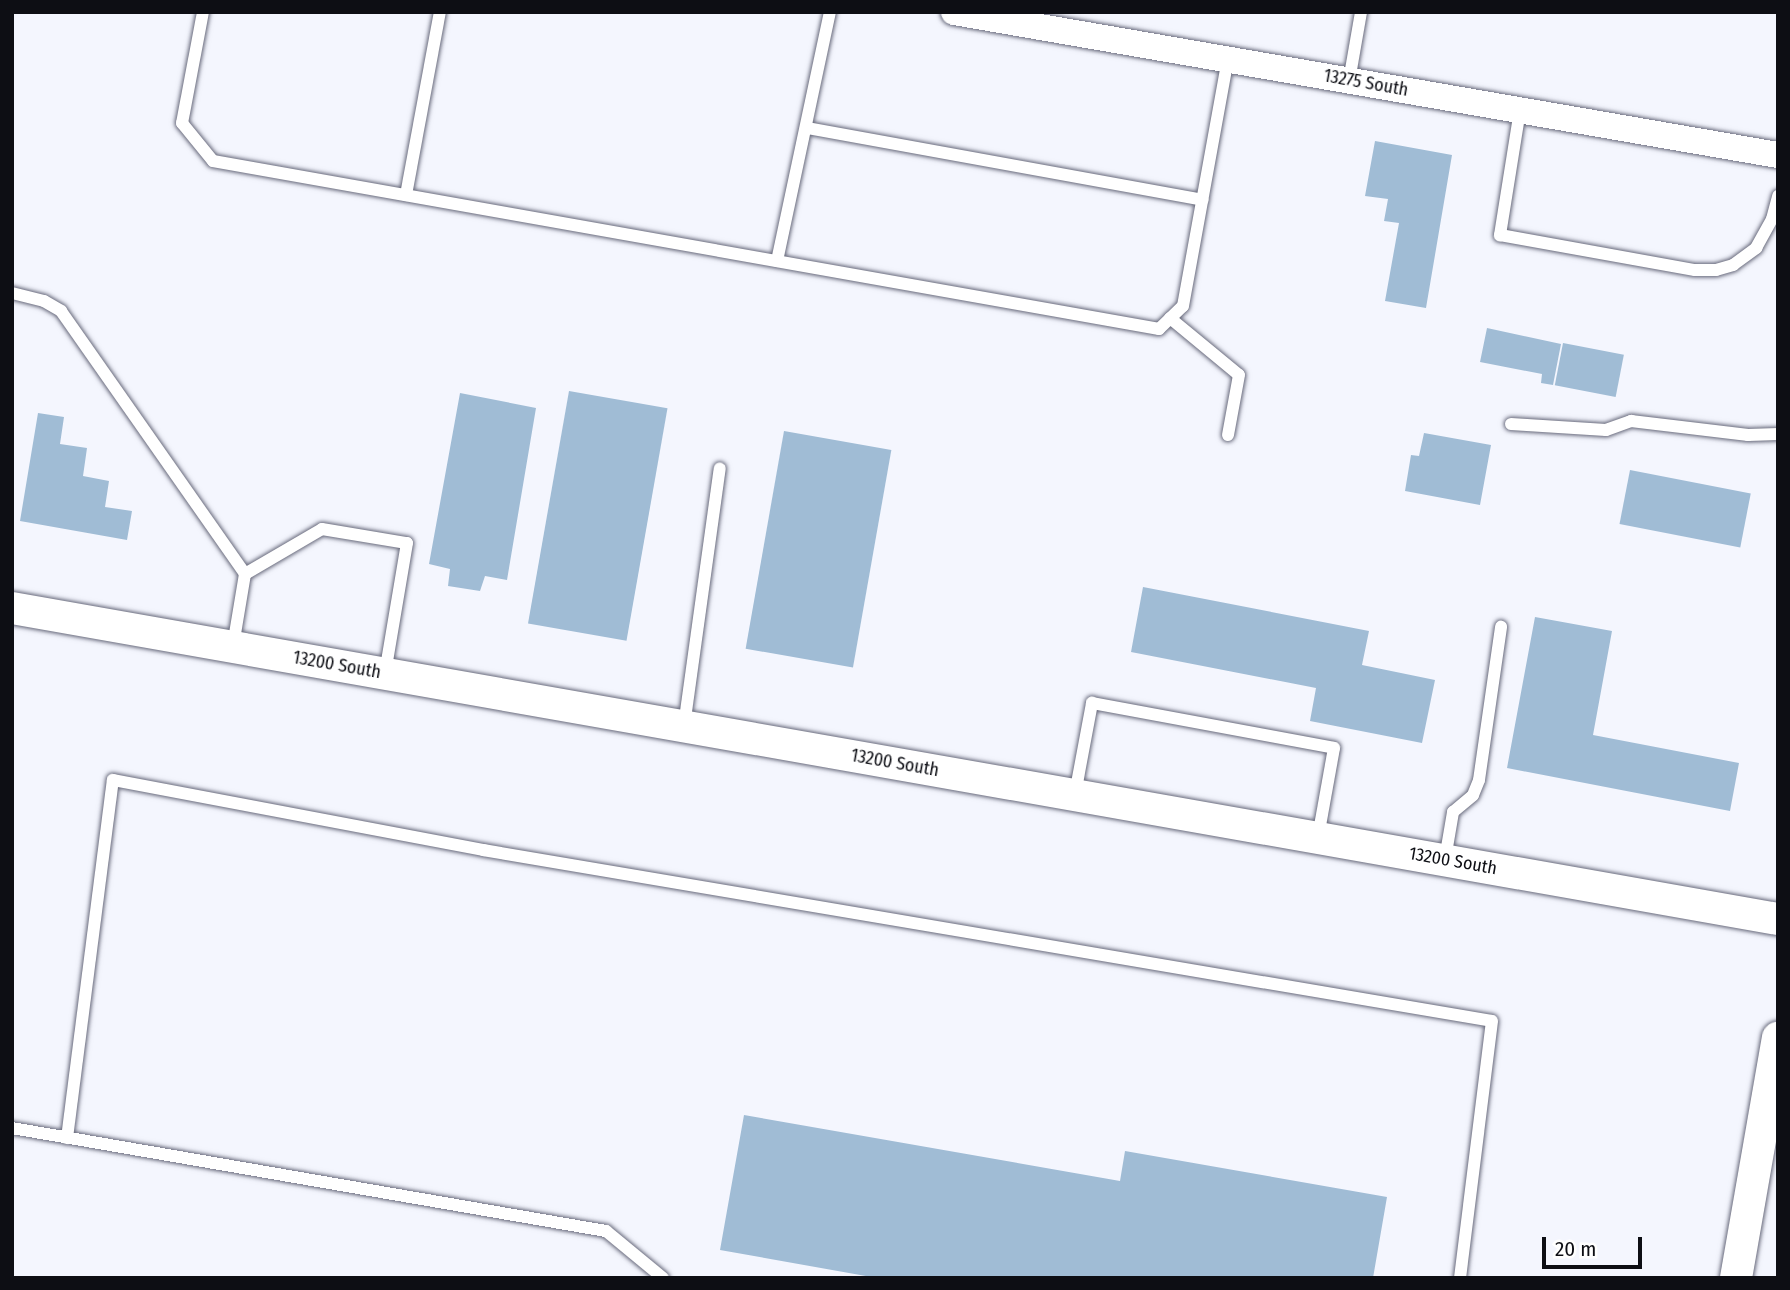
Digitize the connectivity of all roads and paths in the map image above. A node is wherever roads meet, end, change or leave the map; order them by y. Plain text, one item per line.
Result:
1 (203, 12) edge
2 (440, 12) edge
3 (830, 12) edge
4 (954, 12) edge
5 (1361, 12) edge
6 (1228, 59) junction
7 (1349, 81) junction
8 (1520, 110) junction
9 (807, 128) junction
10 (1778, 155) edge
11 (406, 195) junction
12 (1778, 196) edge
13 (1203, 200) junction
14 (777, 261) junction
15 (12, 293) edge
16 (1170, 318) junction
17 (1511, 424) dead end
18 (1778, 434) edge
19 (1228, 435) dead end
20 (720, 468) dead end
21 (245, 574) junction
22 (12, 608) edge
23 (1501, 627) dead end
24 (233, 647) junction
25 (384, 673) junction
26 (684, 726) junction
27 (1075, 795) junction
28 (1318, 838) junction
29 (1445, 860) junction
30 (1778, 919) edge
31 (1778, 1038) edge
32 (12, 1128) edge
33 (68, 1138) junction
34 (663, 1278) edge
35 (1460, 1278) edge
36 (1736, 1278) edge

1 - 11 lane
2 - 11 lane
3 - 9 lane
4 - 6 street, 13275 South
5 - 7 lane
6 - 7 street, 13275 South
6 - 13 lane
7 - 8 street, 13275 South
8 - 10 street, 13275 South
8 - 12 lane
9 - 13 lane
9 - 14 lane
11 - 14 lane
13 - 16 lane
14 - 16 lane
15 - 21 lane
16 - 19 lane
17 - 18 lane
20 - 26 lane
21 - 24 lane
21 - 25 lane
22 - 24 street, 13200 South
23 - 29 lane
24 - 25 street, 13200 South
25 - 26 street, 13200 South
26 - 27 street, 13200 South
27 - 28 street, 13200 South
27 - 28 lane
28 - 29 street, 13200 South
29 - 30 street, 13200 South
31 - 36 street
32 - 33 lane
33 - 34 lane
33 - 35 lane

